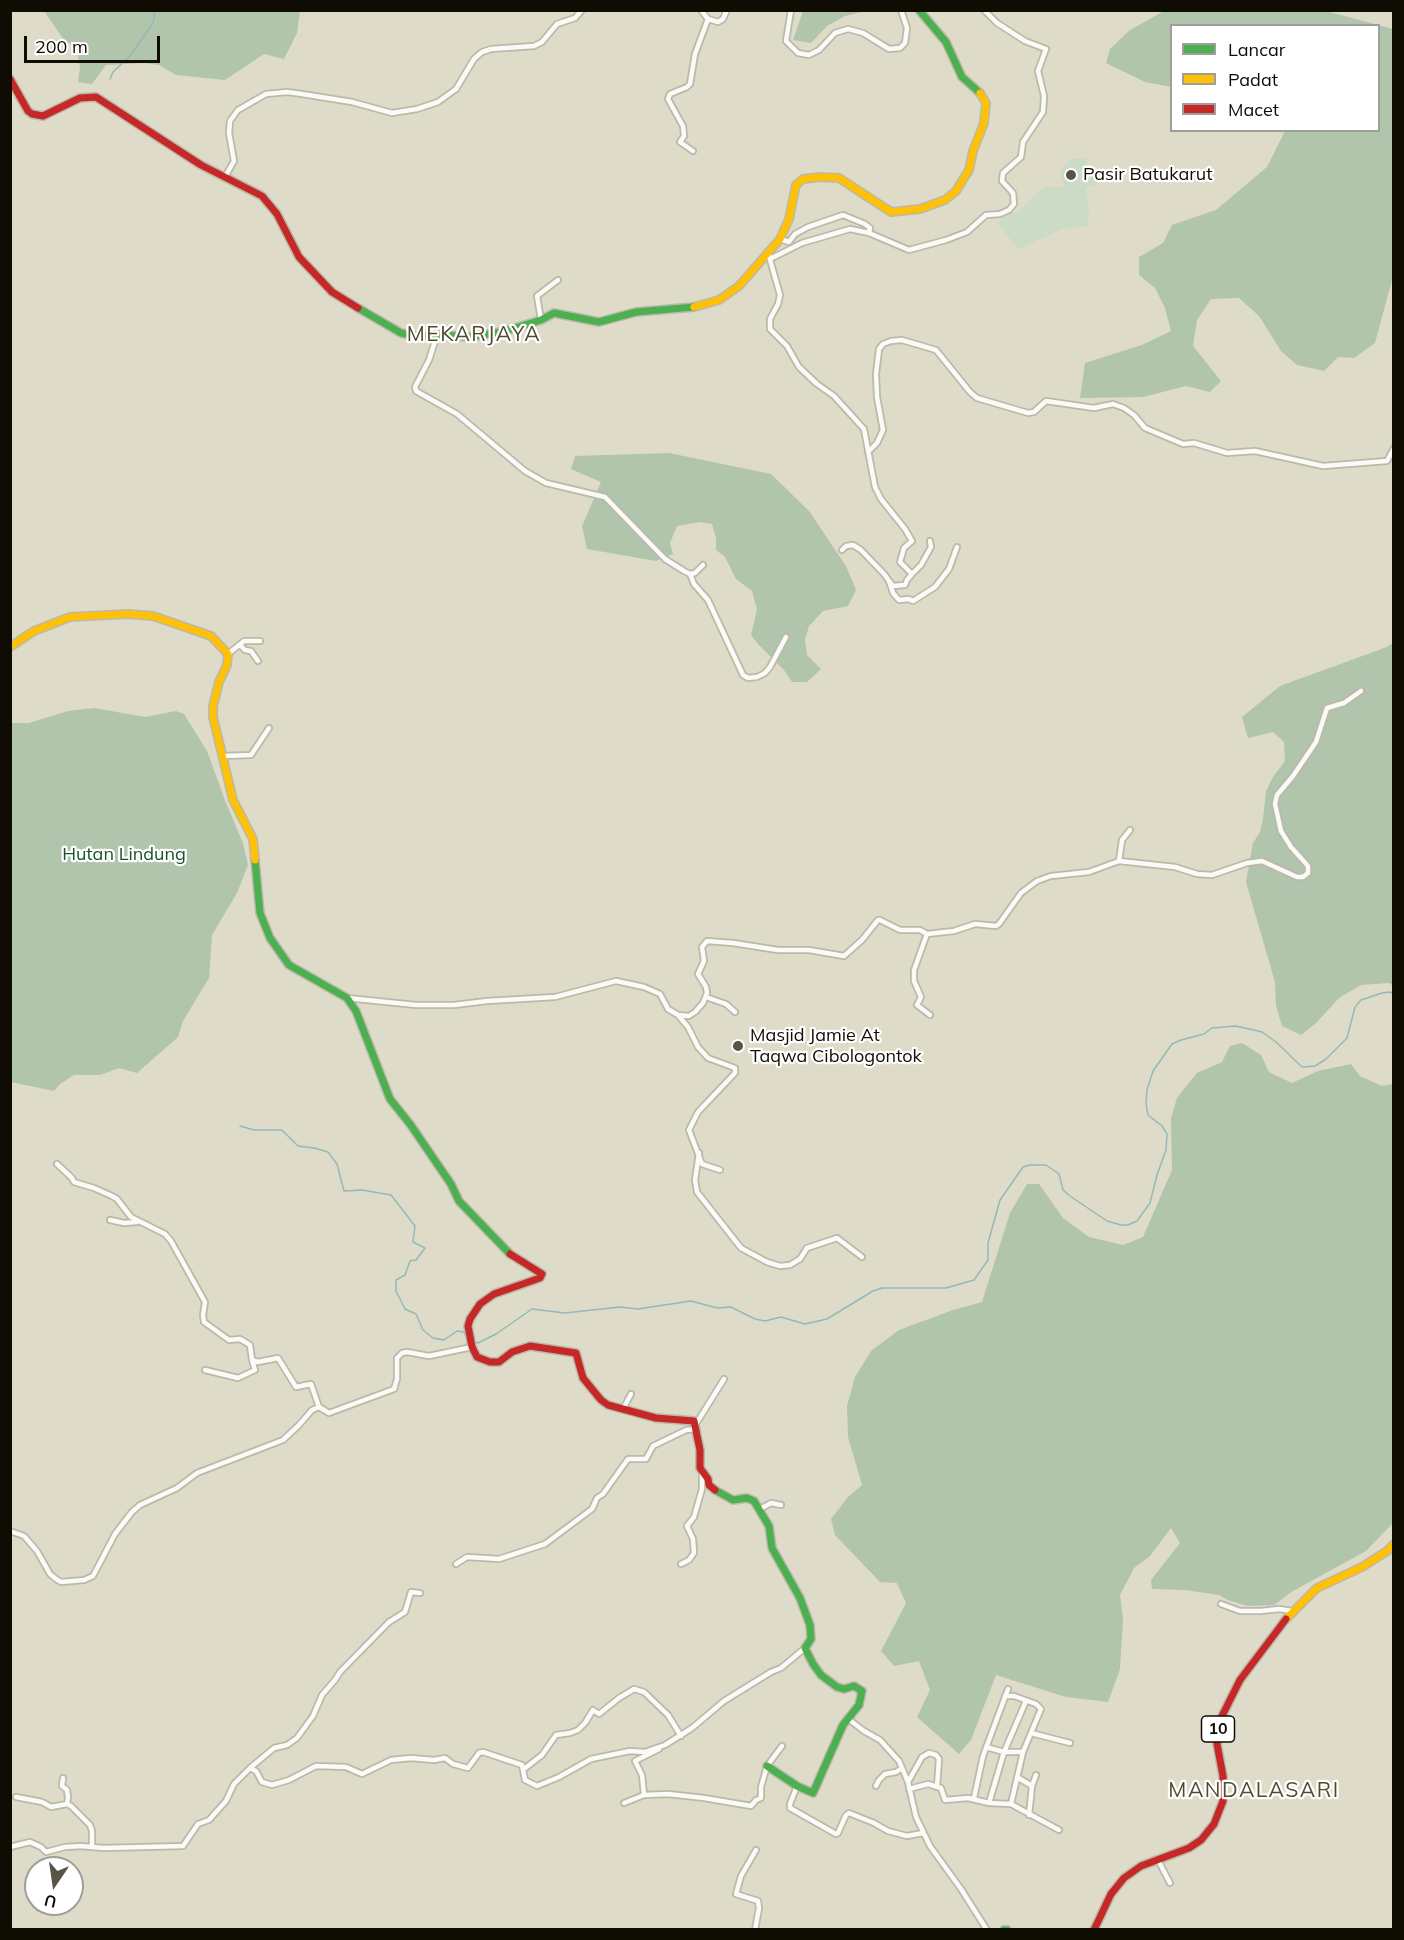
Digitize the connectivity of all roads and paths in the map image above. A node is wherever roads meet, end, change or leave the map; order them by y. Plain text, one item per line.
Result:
1 (582, 10) edge
2 (702, 10) edge
3 (727, 10) edge
4 (791, 10) edge
5 (901, 10) edge
6 (919, 10) edge
7 (984, 10) edge
8 (708, 19) junction
9 (10, 79) edge
10 (693, 151) dead end
11 (225, 177) junction
12 (869, 233) junction
13 (780, 239) junction
14 (769, 256) junction
15 (558, 280) dead end
16 (541, 320) junction
17 (437, 335) junction
18 (1394, 448) edge
19 (868, 452) junction
20 (930, 541) dead end
21 (957, 547) dead end
22 (842, 550) dead end
23 (703, 565) dead end
24 (690, 574) junction
25 (912, 574) junction
26 (889, 581) junction
27 (786, 637) dead end
28 (260, 641) dead end
29 (240, 645) junction
30 (10, 647) edge
31 (228, 654) junction
32 (258, 661) dead end
33 (1361, 691) dead end
34 (269, 728) dead end
35 (222, 756) junction
36 (1130, 830) dead end
37 (1119, 861) junction
38 (927, 934) junction
39 (706, 997) junction
40 (347, 998) junction
41 (735, 1011) dead end
42 (678, 1015) junction
43 (930, 1015) dead end
44 (699, 1153) junction
45 (57, 1164) dead end
46 (720, 1170) dead end
47 (110, 1220) dead end
48 (140, 1221) junction
49 (862, 1257) dead end
50 (470, 1341) junction
51 (252, 1360) junction
52 (205, 1370) dead end
53 (318, 1378) dead end
54 (724, 1379) dead end
55 (312, 1385) junction
56 (631, 1394) dead end
57 (319, 1407) junction
58 (623, 1409) junction
59 (697, 1427) junction
60 (701, 1469) junction
61 (781, 1505) dead end
62 (760, 1509) junction
63 (10, 1531) edge
64 (1394, 1544) edge
65 (456, 1563) dead end
66 (681, 1564) dead end
67 (420, 1593) dead end
68 (1221, 1604) dead end
69 (1292, 1611) junction
70 (805, 1648) junction
71 (1008, 1689) dead end
72 (1005, 1696) junction
73 (1026, 1701) junction
74 (847, 1718) junction
75 (1031, 1733) junction
76 (681, 1736) junction
77 (1070, 1743) dead end
78 (782, 1746) dead end
79 (660, 1747) junction
80 (986, 1747) junction
81 (1004, 1752) junction
82 (1023, 1752) junction
83 (766, 1766) junction
84 (250, 1768) junction
85 (524, 1768) junction
86 (902, 1768) junction
87 (1036, 1775) dead end
88 (1017, 1777) junction
89 (63, 1778) dead end
90 (908, 1782) junction
91 (796, 1786) junction
92 (876, 1786) dead end
93 (1032, 1786) junction
94 (937, 1787) junction
95 (909, 1788) junction
96 (644, 1795) junction
97 (16, 1797) dead end
98 (974, 1798) junction
99 (624, 1803) dead end
100 (989, 1803) junction
101 (67, 1804) junction
102 (1011, 1804) junction
103 (1029, 1815) junction
104 (1059, 1830) dead end
105 (923, 1833) junction
106 (92, 1846) junction
107 (10, 1847) edge
108 (756, 1850) dead end
109 (1158, 1860) junction
110 (1170, 1883) dead end
111 (755, 1929) edge
112 (987, 1929) edge
113 (1094, 1929) edge

1 - 11 street
2 - 8 street
3 - 8 street
4 - 5 street
6 - 13 main road
7 - 12 street
8 - 10 street
9 - 11 main road
11 - 17 main road
12 - 13 street
12 - 14 street
13 - 14 main road
14 - 16 main road
14 - 19 street
15 - 16 street
16 - 17 main road
17 - 24 street
18 - 19 street
19 - 25 street
20 - 25 street
21 - 26 street
22 - 26 street
23 - 24 street
24 - 27 street
25 - 26 street
28 - 29 street
29 - 31 street
29 - 32 street
30 - 31 main road
31 - 35 main road
33 - 37 street
34 - 35 street
35 - 40 main road
36 - 37 street
37 - 38 street
38 - 39 street
38 - 43 street
39 - 41 street
39 - 42 street
40 - 42 street
40 - 50 main road
42 - 44 street
44 - 46 street
44 - 49 street
45 - 48 street
47 - 48 street
48 - 51 street
50 - 57 street
50 - 58 main road
51 - 52 street
51 - 55 street
53 - 55 street
54 - 59 street
55 - 57 street
56 - 58 street
57 - 63 street
58 - 59 main road
59 - 60 main road
59 - 65 street
60 - 62 main road
60 - 66 street
61 - 62 street
62 - 70 main road
64 - 69 main road, 10
67 - 84 street
68 - 69 street
69 - 109 main road, 10
70 - 74 main road
70 - 76 street
71 - 72 street
72 - 73 street
72 - 80 street
73 - 75 street
73 - 81 street
74 - 86 street
74 - 91 main road
75 - 77 street
75 - 82 street
76 - 79 street
76 - 85 street
78 - 83 street
79 - 85 street
79 - 96 street
80 - 81 street
80 - 98 street
81 - 82 street
81 - 100 street
82 - 88 street
83 - 91 main road
83 - 96 street
84 - 85 street
84 - 106 street
86 - 90 street
86 - 92 street
87 - 93 street
88 - 93 street
88 - 102 street
89 - 101 street
90 - 94 street
90 - 95 street
91 - 105 street
93 - 103 street
94 - 95 street
94 - 98 street
95 - 105 street
96 - 99 street
97 - 101 street
98 - 100 street
100 - 102 street
101 - 106 street
102 - 103 street
103 - 104 street
105 - 112 street
106 - 107 street
108 - 111 street
109 - 110 street
109 - 113 main road, 10

